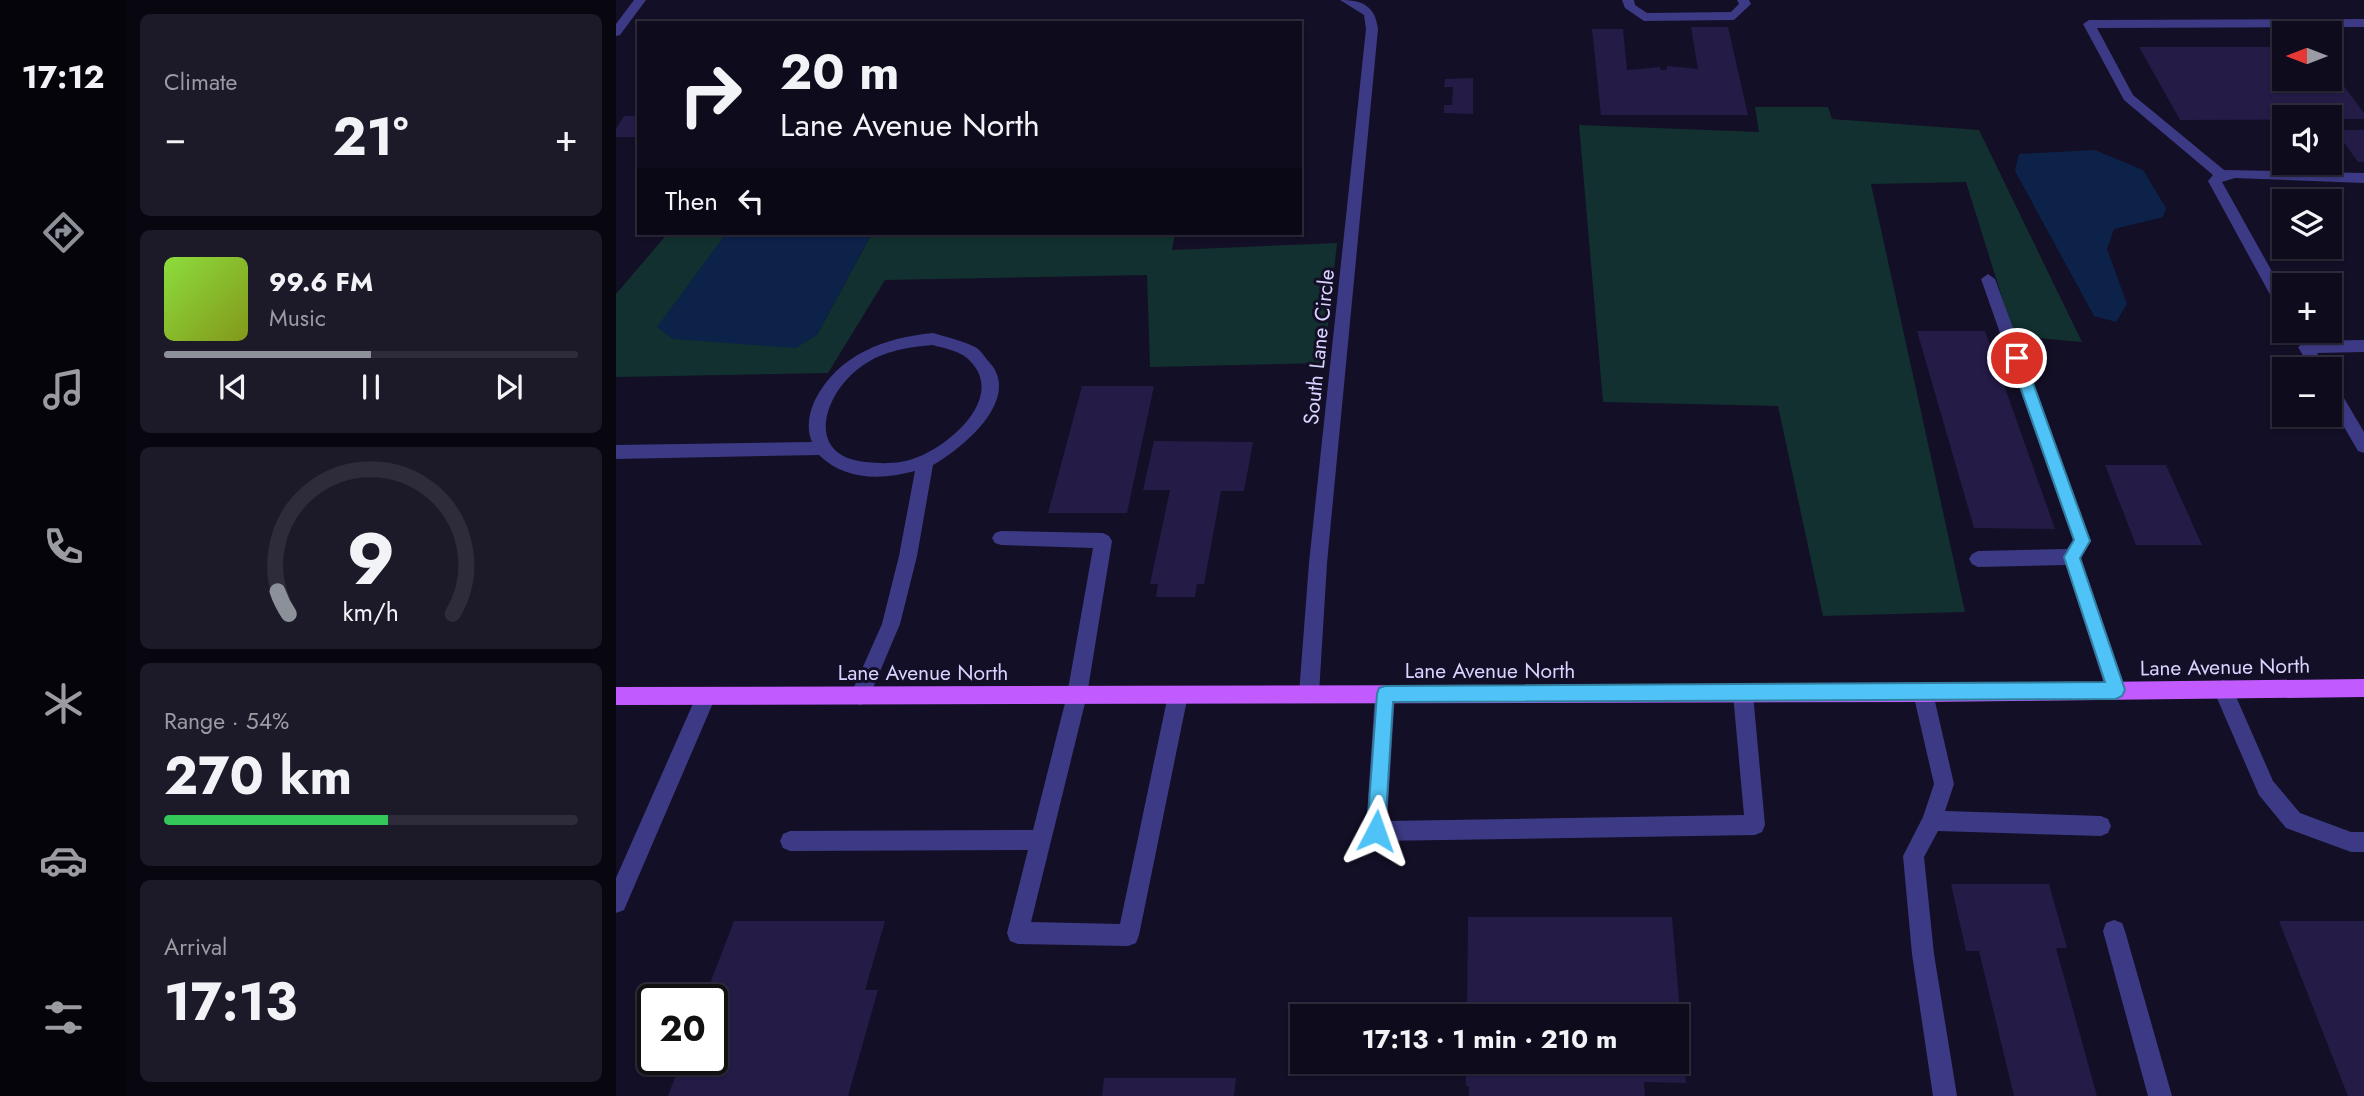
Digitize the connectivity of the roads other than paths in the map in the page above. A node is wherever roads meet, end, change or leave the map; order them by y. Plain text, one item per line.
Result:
1 (640, 0) edge
2 (1346, 0) edge
3 (1628, 0) edge
4 (1743, 0) edge
5 (1365, 4) edge
6 (2364, 23) edge
7 (616, 32) edge
8 (2221, 175) junction
9 (2364, 177) edge
10 (1988, 279) dead end
11 (2272, 285) edge
12 (2304, 343) edge
13 (2364, 346) edge
14 (2306, 347) junction
15 (2312, 357) edge
16 (2342, 409) edge
17 (2364, 446) edge
18 (822, 448) junction
19 (616, 452) edge
20 (925, 462) junction
21 (1001, 538) dead end
22 (2072, 557) junction
23 (1978, 559) dead end
24 (2364, 688) edge
25 (2222, 689) junction
26 (2116, 690) junction
27 (1923, 693) junction
28 (1309, 694) junction
29 (1385, 694) junction
30 (1743, 694) junction
31 (1077, 695) junction
32 (1178, 695) junction
33 (616, 696) edge
34 (706, 696) junction
35 (860, 696) junction
36 (1931, 821) junction
37 (2101, 826) dead end
38 (790, 841) dead end
39 (1040, 841) junction
40 (2364, 842) edge
41 (616, 902) edge
42 (2114, 931) dead end
43 (1945, 1096) edge
44 (2160, 1096) edge

1 - 7 street
2 - 5 street
3 - 4 street
5 - 28 street, South Lane Circle
6 - 8 street
8 - 9 street
8 - 11 street
10 - 22 street
12 - 14 street
13 - 14 street
14 - 15 street
16 - 17 street
18 - 19 street
18 - 20 street
18 - 20 street
20 - 35 street
21 - 31 street
22 - 23 street
22 - 26 street
24 - 25 main road, Lane Avenue North
25 - 26 main road, Lane Avenue North
25 - 40 street
26 - 27 main road, Lane Avenue North
27 - 30 main road, Lane Avenue North
27 - 36 street
28 - 29 main road, Lane Avenue North
28 - 32 main road, Lane Avenue North
29 - 30 main road, Lane Avenue North
29 - 30 street
31 - 32 main road, Lane Avenue North
31 - 35 main road, Lane Avenue North
31 - 39 street
32 - 39 street
33 - 34 main road, Lane Avenue North
34 - 35 main road, Lane Avenue North
34 - 41 street
36 - 37 street
36 - 43 street
38 - 39 street
42 - 44 street

